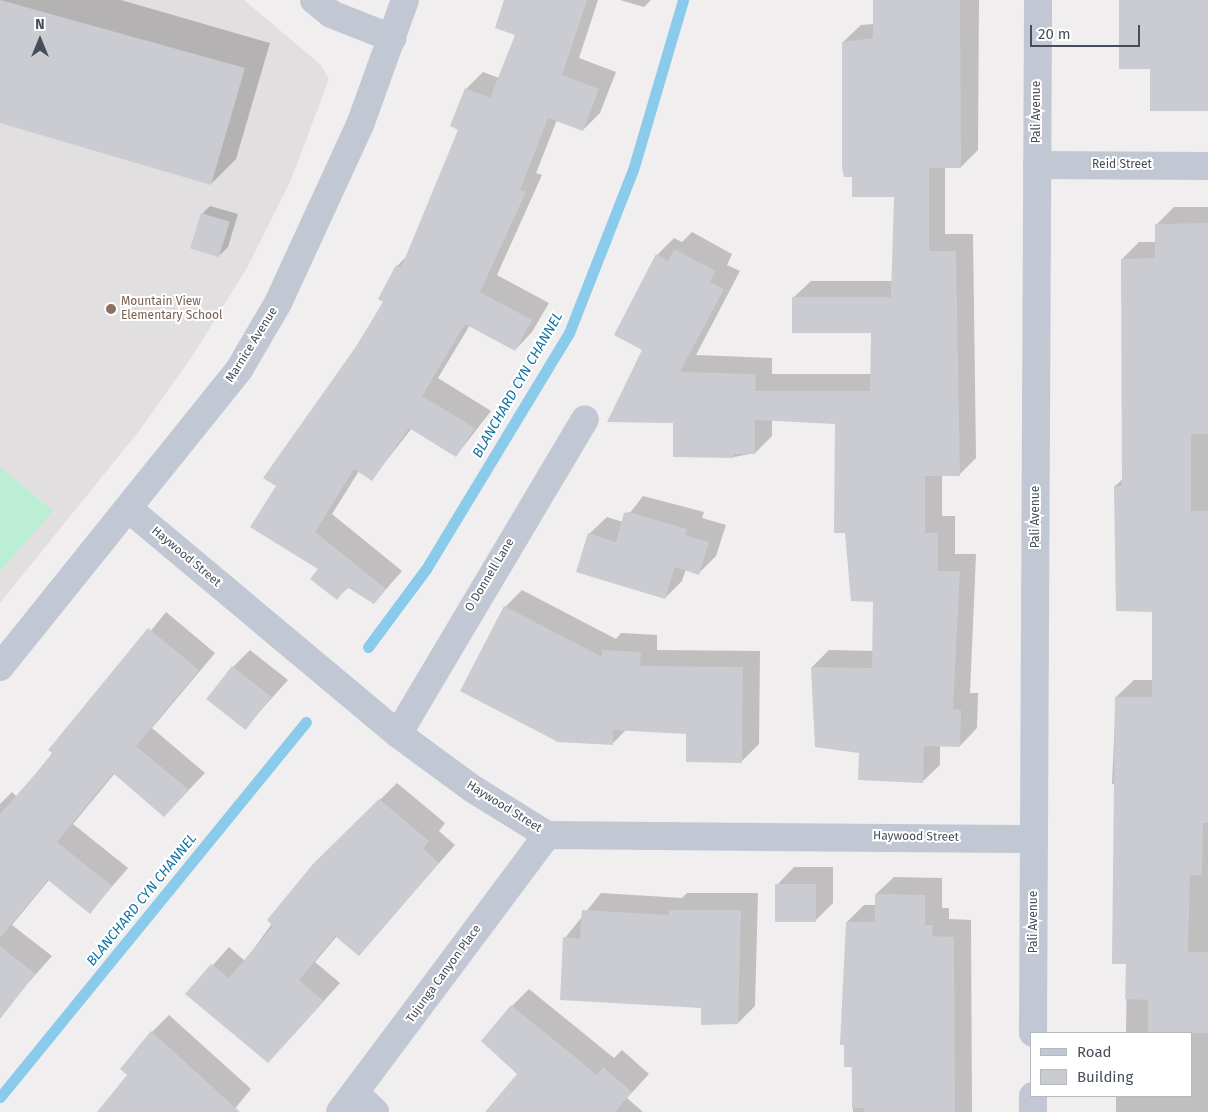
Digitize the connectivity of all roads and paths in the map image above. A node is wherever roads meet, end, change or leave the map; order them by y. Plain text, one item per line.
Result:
1 (314, 0) edge
2 (405, 0) edge
3 (1038, 0) edge
4 (392, 38) junction
5 (1037, 165) junction
6 (1208, 166) edge
7 (585, 419) dead end
8 (130, 510) junction
9 (0, 667) edge
10 (398, 734) junction
11 (546, 834) junction
12 (1034, 839) junction
13 (1033, 1032) edge
14 (1033, 1097) edge
15 (357, 1106) edge
16 (1033, 1112) edge

1 - 4 street
2 - 4 street, Marnice Avenue
3 - 5 street, Pali Avenue
4 - 8 street, Marnice Avenue
5 - 6 street, Reid Street
5 - 12 street, Pali Avenue
7 - 10 street, O Donnell Lane
8 - 9 street, Marnice Avenue
8 - 10 street, Haywood Street
10 - 11 street, Haywood Street
11 - 12 street, Haywood Street
11 - 15 street, Tujunga Canyon Place
12 - 13 street, Pali Avenue
14 - 16 street

